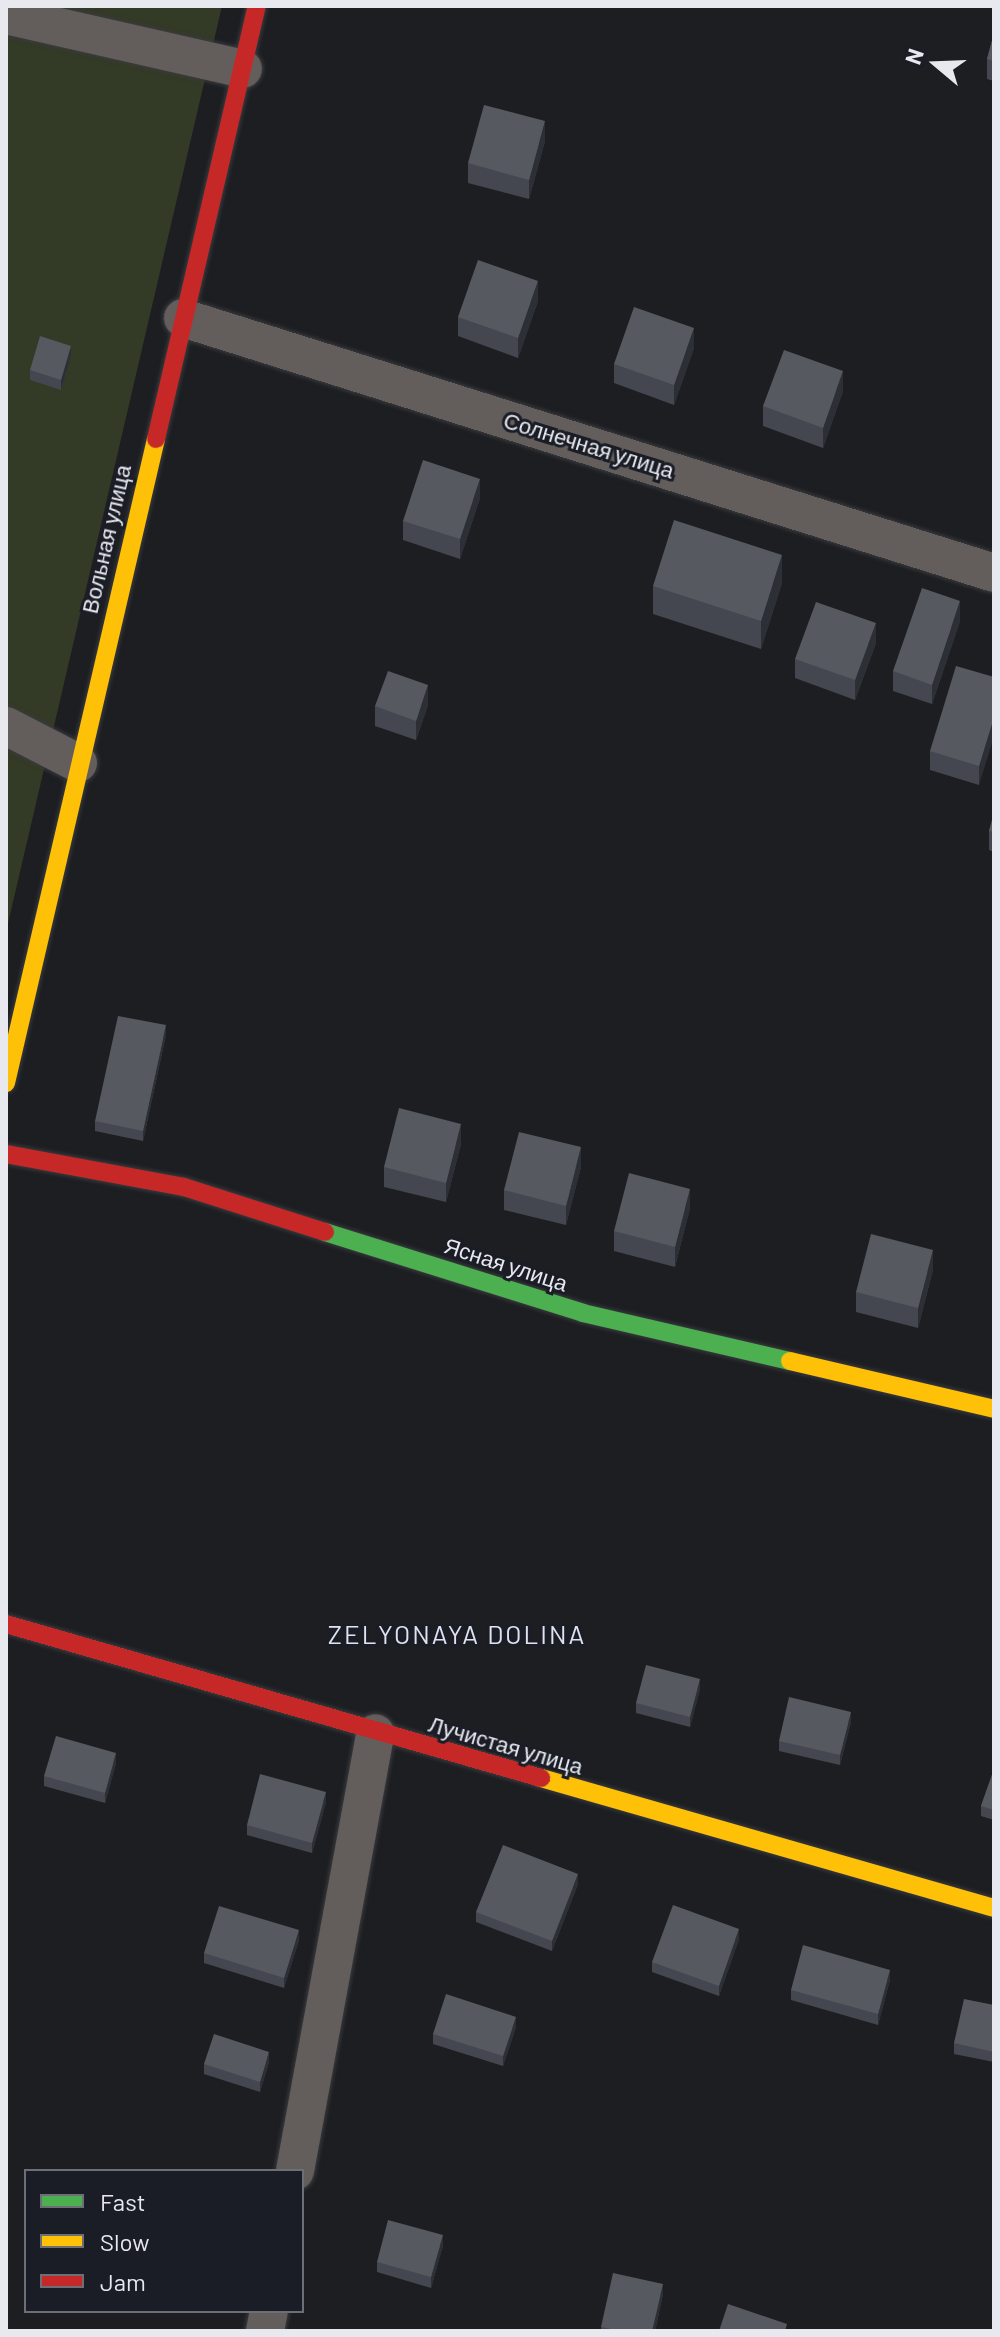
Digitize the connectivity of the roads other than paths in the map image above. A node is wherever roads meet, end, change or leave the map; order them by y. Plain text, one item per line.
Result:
1 (257, 6) edge
2 (6, 15) edge
3 (243, 69) junction
4 (183, 318) junction
5 (994, 573) edge
6 (6, 726) edge
7 (78, 763) junction
8 (6, 1083) edge
9 (6, 1154) edge
10 (994, 1409) edge
11 (6, 1624) edge
12 (375, 1733) junction
13 (994, 1908) edge
14 (295, 2169) edge

1 - 3 street, Вольная улица
2 - 3 street
3 - 4 street, Вольная улица
4 - 5 street, Солнечная улица
4 - 7 street, Вольная улица
6 - 7 street
7 - 8 street, Вольная улица
9 - 10 street, Ясная улица
11 - 12 street, Лучистая улица
12 - 13 street, Лучистая улица
12 - 14 street

